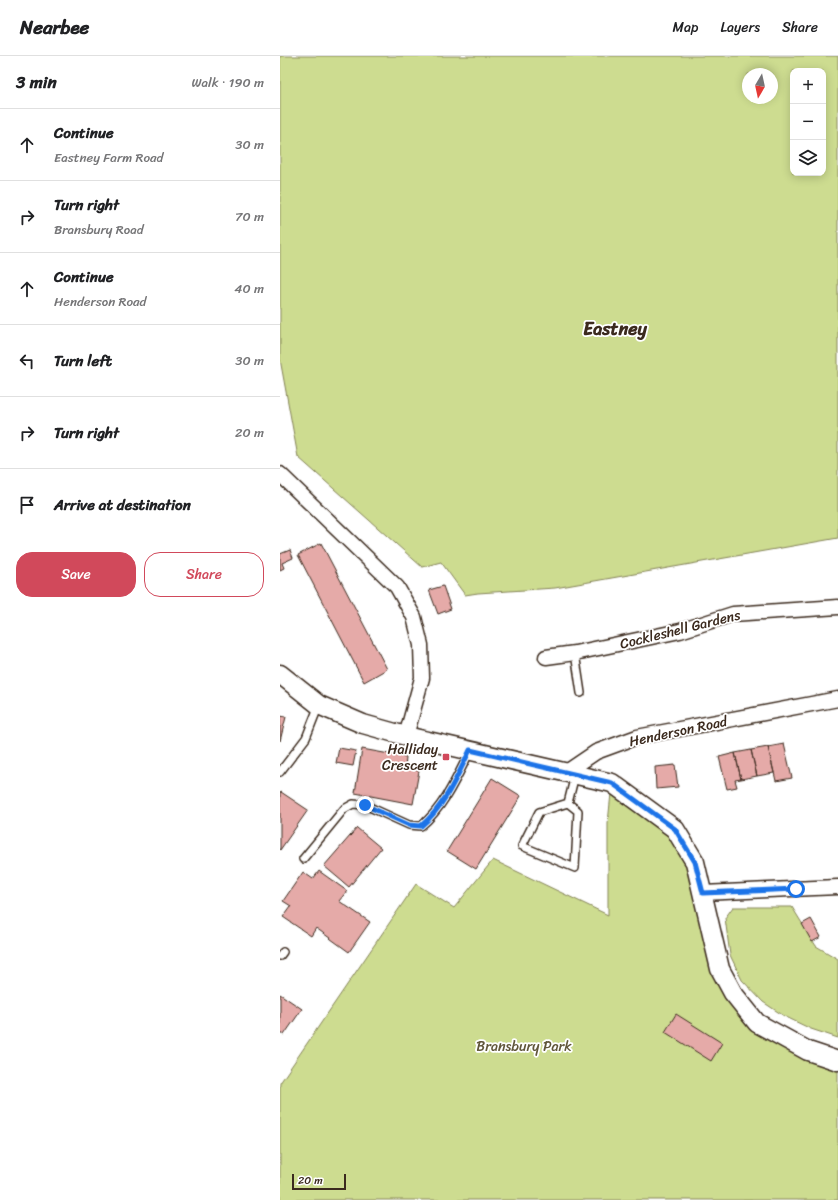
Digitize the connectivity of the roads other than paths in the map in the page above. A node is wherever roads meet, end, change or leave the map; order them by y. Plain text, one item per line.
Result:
1 (280, 474) edge
2 (838, 607) edge
3 (574, 653) junction
4 (546, 657) dead end
5 (280, 674) edge
6 (581, 693) dead end
7 (838, 699) edge
8 (319, 705) junction
9 (406, 736) junction
10 (470, 750) junction
11 (280, 772) edge
12 (570, 774) junction
13 (568, 803) junction
14 (303, 859) dead end
15 (838, 887) edge
16 (703, 893) junction
17 (838, 1062) edge

1 - 9 street
2 - 3 street, Cockleshell Gardens
3 - 4 street, Cockleshell Gardens
3 - 6 lane
5 - 8 street
7 - 12 street, Henderson Road
8 - 9 street
8 - 11 lane
9 - 10 street
10 - 12 street
10 - 14 lane
12 - 13 lane
12 - 16 street
13 - 13 lane
15 - 16 street
16 - 17 street

